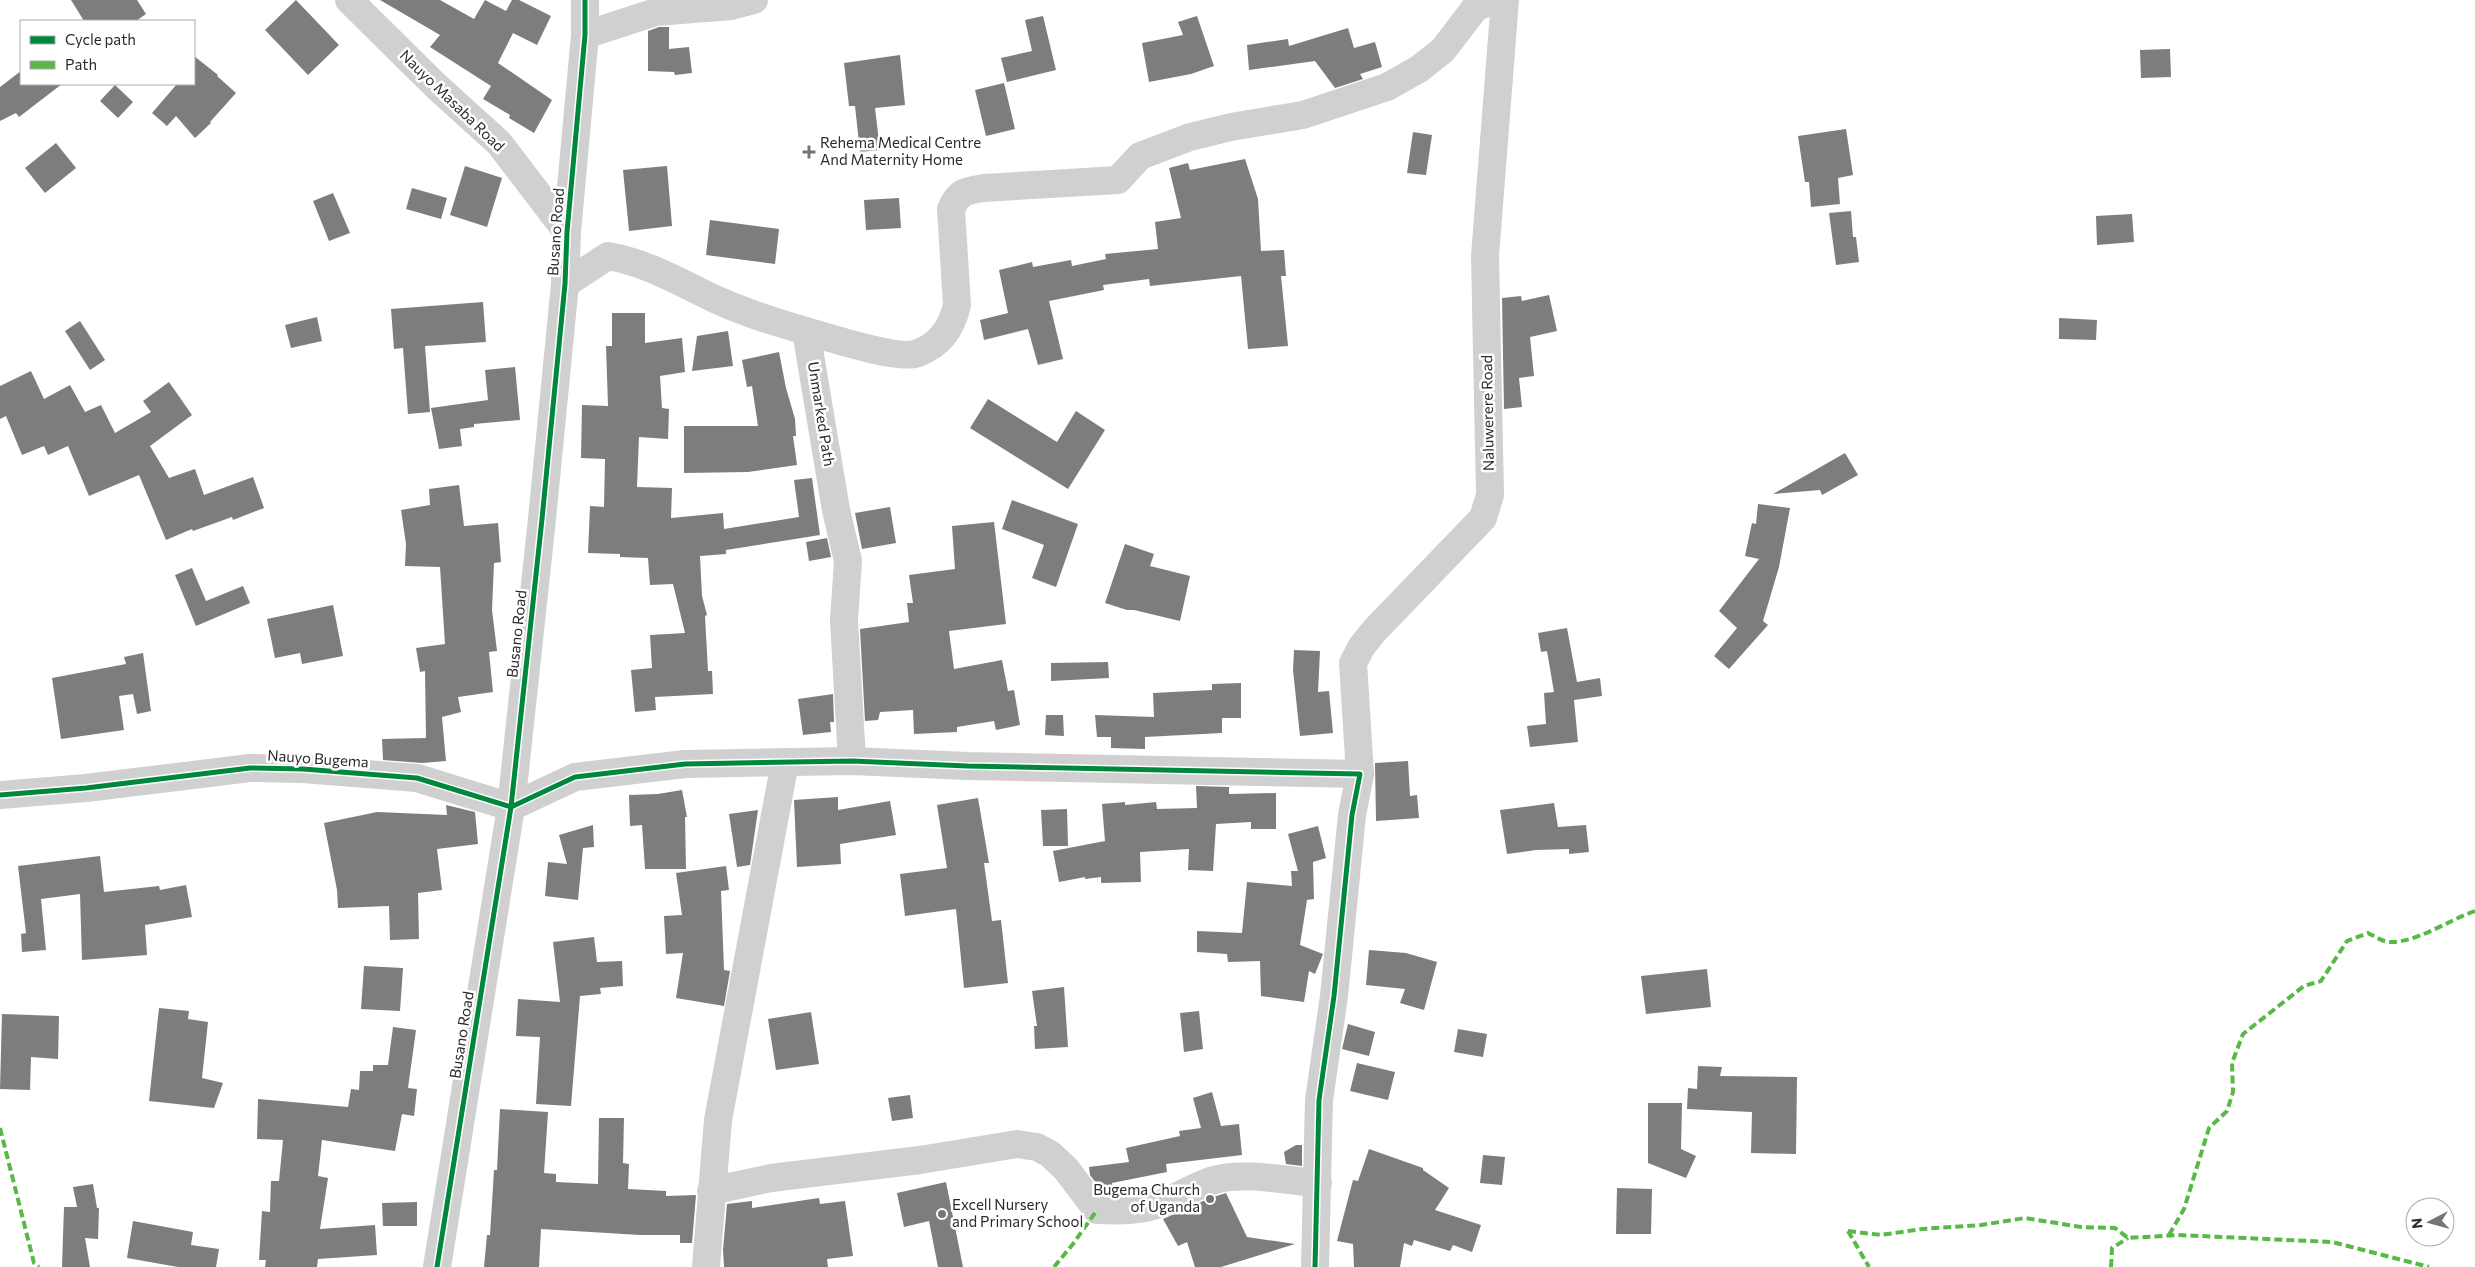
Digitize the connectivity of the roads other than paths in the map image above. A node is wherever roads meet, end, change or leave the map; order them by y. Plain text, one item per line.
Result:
1 (349, 0) edge
2 (585, 0) edge
3 (754, 0) edge
4 (1494, 0) edge
5 (1505, 0) edge
6 (585, 35) junction
7 (567, 232) junction
8 (565, 284) junction
9 (806, 331) junction
10 (852, 760) junction
11 (786, 762) junction
12 (1360, 774) junction
13 (0, 795) edge
14 (511, 807) junction
15 (1318, 1183) junction
16 (711, 1191) junction
17 (437, 1267) edge
18 (706, 1267) edge
19 (1315, 1267) edge

1 - 7 street, Nauyo Masaba Road
2 - 6 street, Busano Road
3 - 6 street
4 - 9 street
5 - 12 street, Naluwerere Road
6 - 7 street, Busano Road
7 - 8 street, Busano Road
8 - 9 street
8 - 14 street, Busano Road
9 - 10 street, Unmarked Path
10 - 11 street
10 - 12 street
11 - 14 street
11 - 16 street
12 - 15 street, Naluwerere Road
13 - 14 street, Nauyo Bugema
14 - 17 street, Busano Road
15 - 16 street
15 - 19 street, Naluwerere Road
16 - 18 street

